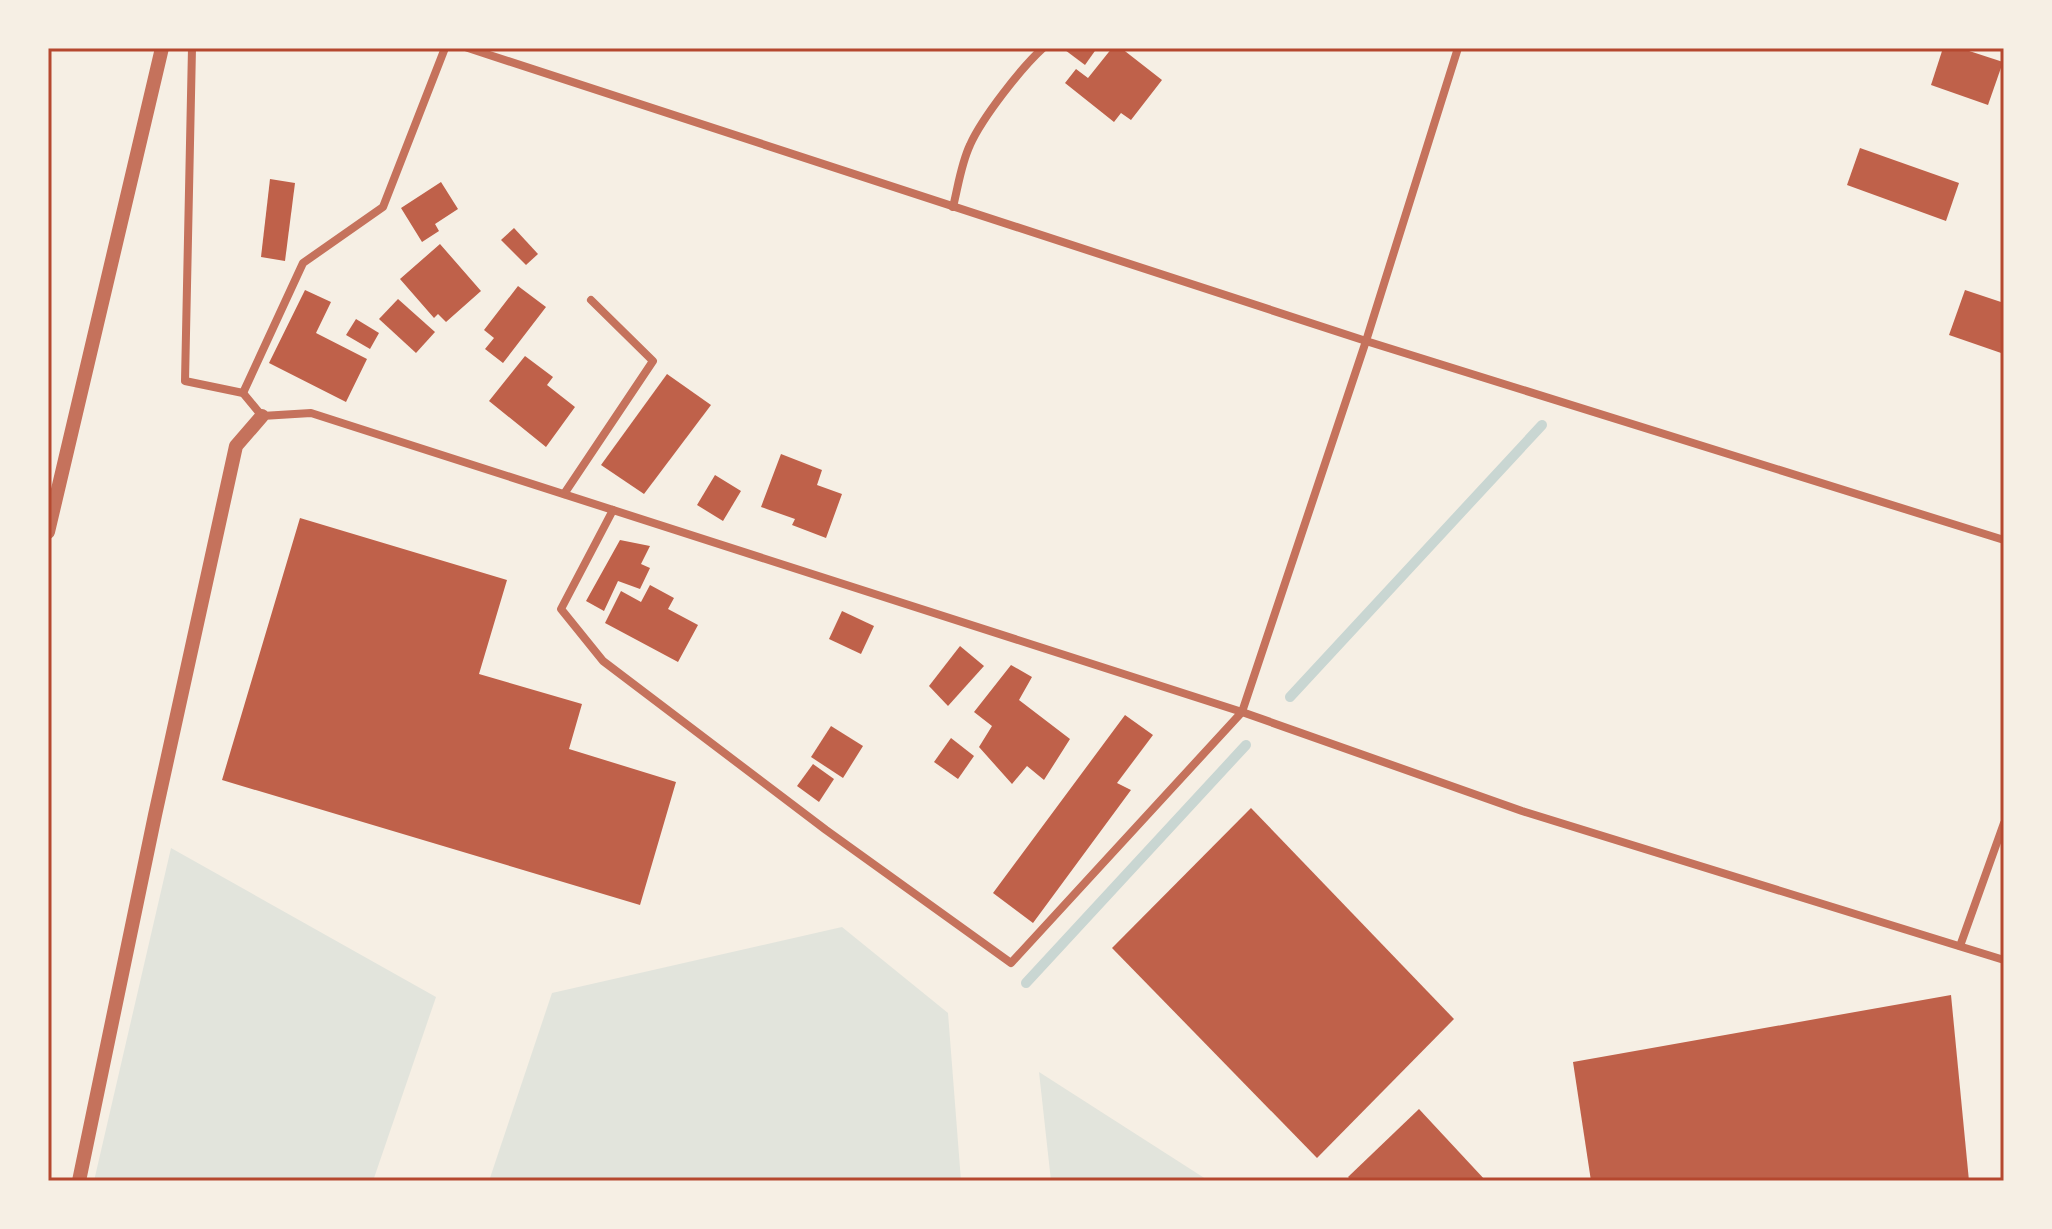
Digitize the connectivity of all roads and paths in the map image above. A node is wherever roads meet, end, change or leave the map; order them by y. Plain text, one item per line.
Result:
1 (162, 48) edge
2 (192, 48) edge
3 (445, 48) edge
4 (468, 48) edge
5 (1043, 48) edge
6 (1458, 48) edge
7 (953, 207) junction
8 (591, 300) dead end
9 (1366, 341) junction
10 (243, 393) junction
11 (262, 416) junction
12 (564, 494) junction
13 (613, 510) junction
14 (48, 532) edge
15 (2004, 540) edge
16 (1242, 712) junction
17 (2004, 823) edge
18 (1960, 946) junction
19 (2004, 960) edge
20 (79, 1181) edge

1 - 14 street
2 - 10 street
3 - 10 street
4 - 7 street
5 - 7 street
6 - 9 street
7 - 9 street
8 - 12 street
9 - 15 street
9 - 16 street
10 - 11 street
11 - 12 street
11 - 20 street
12 - 13 street
13 - 16 street
13 - 16 street
16 - 18 street
17 - 18 street
18 - 19 street

